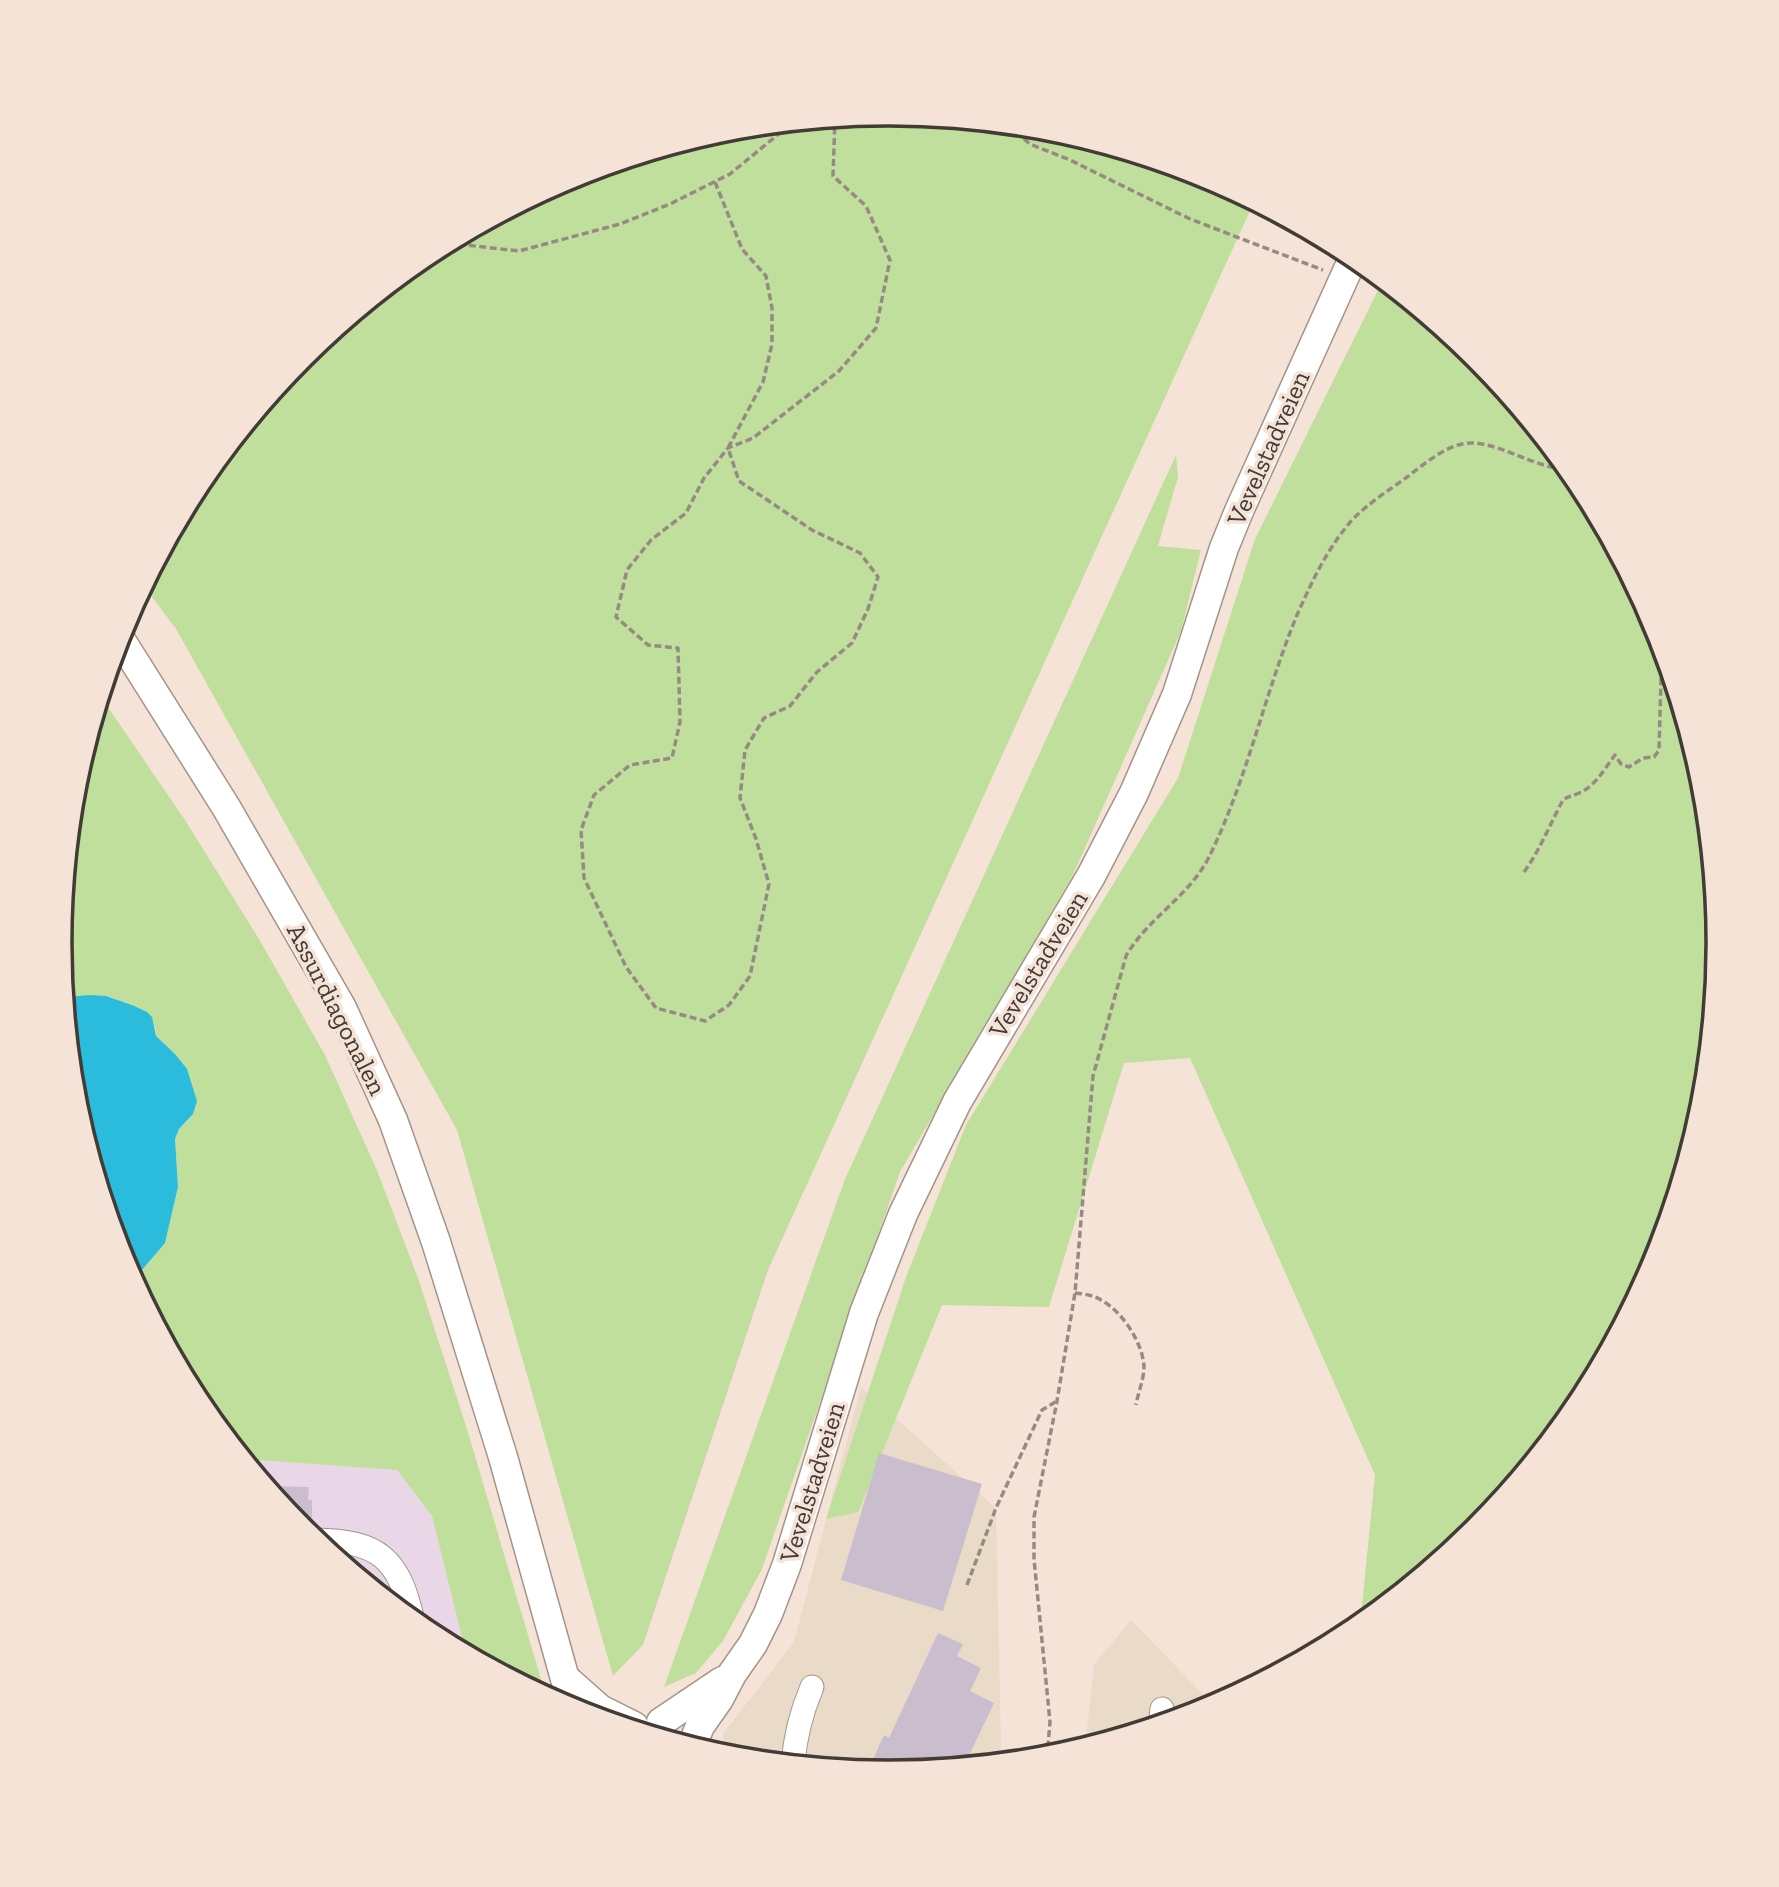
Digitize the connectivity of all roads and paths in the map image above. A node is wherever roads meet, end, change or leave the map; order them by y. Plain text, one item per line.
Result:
1 (835, 128) edge
2 (779, 134) edge
3 (1022, 137) edge
4 (715, 182) junction
5 (465, 245) edge
6 (1349, 269) edge
7 (728, 448) junction
8 (1552, 466) edge
9 (127, 650) edge
10 (1661, 674) edge
11 (1524, 872) dead end
12 (1075, 1293) junction
13 (1057, 1401) junction
14 (1136, 1405) dead end
15 (331, 1541) edge
16 (967, 1585) dead end
17 (410, 1605) edge
18 (732, 1674) junction
19 (565, 1677) junction
20 (812, 1687) dead end
21 (570, 1696) edge
22 (598, 1707) edge
23 (644, 1723) edge
24 (661, 1723) junction
25 (681, 1734) edge
26 (695, 1737) edge
27 (1048, 1746) edge
28 (793, 1755) edge

1 - 7 path
2 - 4 path
3 - 6 path
4 - 5 path
4 - 7 path
6 - 18 main road, Vevelstadveien
7 - 7 path
8 - 12 path
9 - 19 main road, Assurdiagonalen
10 - 11 path
12 - 13 path
12 - 14 path
13 - 16 path
13 - 27 path
15 - 17 lane
18 - 24 main road, Vevelstadveien
18 - 26 main road, Vevelstadveien
19 - 21 main road
19 - 22 main road, Vevelstadveien
20 - 28 lane
23 - 24 main road, Vevelstadveien
24 - 25 main road, Vevelstadveien

